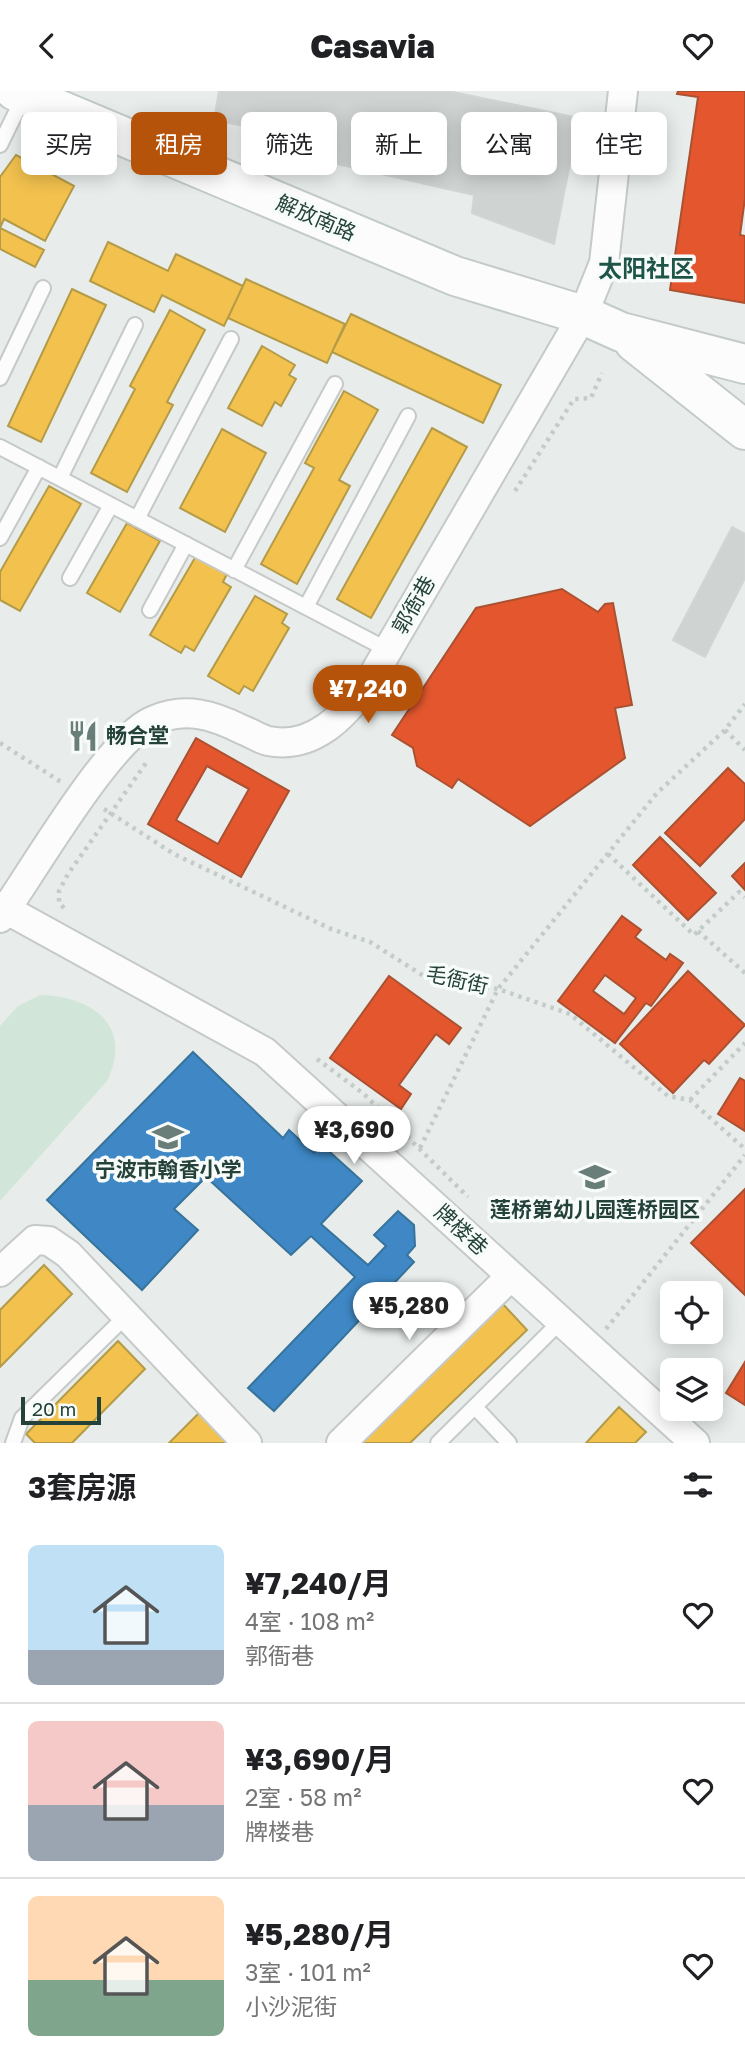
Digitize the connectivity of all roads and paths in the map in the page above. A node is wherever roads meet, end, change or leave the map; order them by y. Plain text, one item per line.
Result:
1 (623, 91) edge
2 (20, 93) edge
3 (0, 145) edge
4 (43, 288) dead end
5 (583, 315) junction
6 (135, 325) dead end
7 (621, 332) junction
8 (231, 339) dead end
9 (745, 364) edge
10 (602, 373) dead end
11 (0, 378) edge
12 (335, 384) dead end
13 (408, 416) dead end
14 (745, 430) edge
15 (0, 447) edge
16 (40, 467) junction
17 (60, 478) junction
18 (514, 492) dead end
19 (111, 505) junction
20 (137, 519) junction
21 (0, 538) edge
22 (186, 544) junction
23 (234, 570) junction
24 (70, 578) dead end
25 (306, 607) junction
26 (150, 610) dead end
27 (388, 650) junction
28 (745, 704) edge
29 (725, 730) junction
30 (0, 743) edge
31 (745, 750) edge
32 (147, 762) dead end
33 (84, 796) junction
34 (112, 815) junction
35 (608, 854) junction
36 (745, 897) edge
37 (2, 911) edge
38 (70, 913) dead end
39 (698, 931) junction
40 (745, 972) edge
41 (498, 989) junction
42 (745, 1043) edge
43 (306, 1051) dead end
44 (690, 1100) junction
45 (420, 1148) junction
46 (745, 1152) edge
47 (477, 1205) dead end
48 (0, 1272) edge
49 (512, 1276) junction
50 (127, 1316) junction
51 (561, 1321) junction
52 (591, 1348) junction
53 (475, 1407) junction
54 (13, 1443) edge
55 (247, 1443) edge
56 (341, 1443) edge
57 (438, 1443) edge
58 (509, 1443) edge
59 (695, 1443) edge

1 - 5 street, 郭衙巷
2 - 3 lane
2 - 5 main road, 解放南路
4 - 11 lane
5 - 7 main road, 解放南路
5 - 27 street, 郭衙巷
6 - 17 lane
7 - 9 main road, 解放南路
7 - 14 main road, 解放南路
8 - 20 lane
10 - 18 path
12 - 23 lane
13 - 25 lane
15 - 16 lane
16 - 17 lane
16 - 21 lane
17 - 19 lane
19 - 20 lane
19 - 24 lane
20 - 22 lane
22 - 23 lane
22 - 26 lane
23 - 25 lane
25 - 27 lane
27 - 33 street, 郭衙巷
28 - 29 path
29 - 31 path
29 - 35 path
30 - 33 path, 毛衙街
32 - 34 path
33 - 34 path, 毛衙街
33 - 37 street, 郭衙巷
34 - 38 path
34 - 41 path, 毛衙街
35 - 39 path
35 - 41 path
36 - 39 path
37 - 49 street, 牌楼巷
39 - 40 path
41 - 44 path, 毛衙街
41 - 45 path
42 - 44 path
43 - 45 path
44 - 46 path, 毛衙街
45 - 47 path
46 - 52 path
48 - 50 street
49 - 51 street, 牌楼巷
49 - 56 street
50 - 54 lane
50 - 55 street
51 - 52 street, 牌楼巷
51 - 53 lane
52 - 59 street, 牌楼巷
53 - 57 lane
53 - 58 lane

